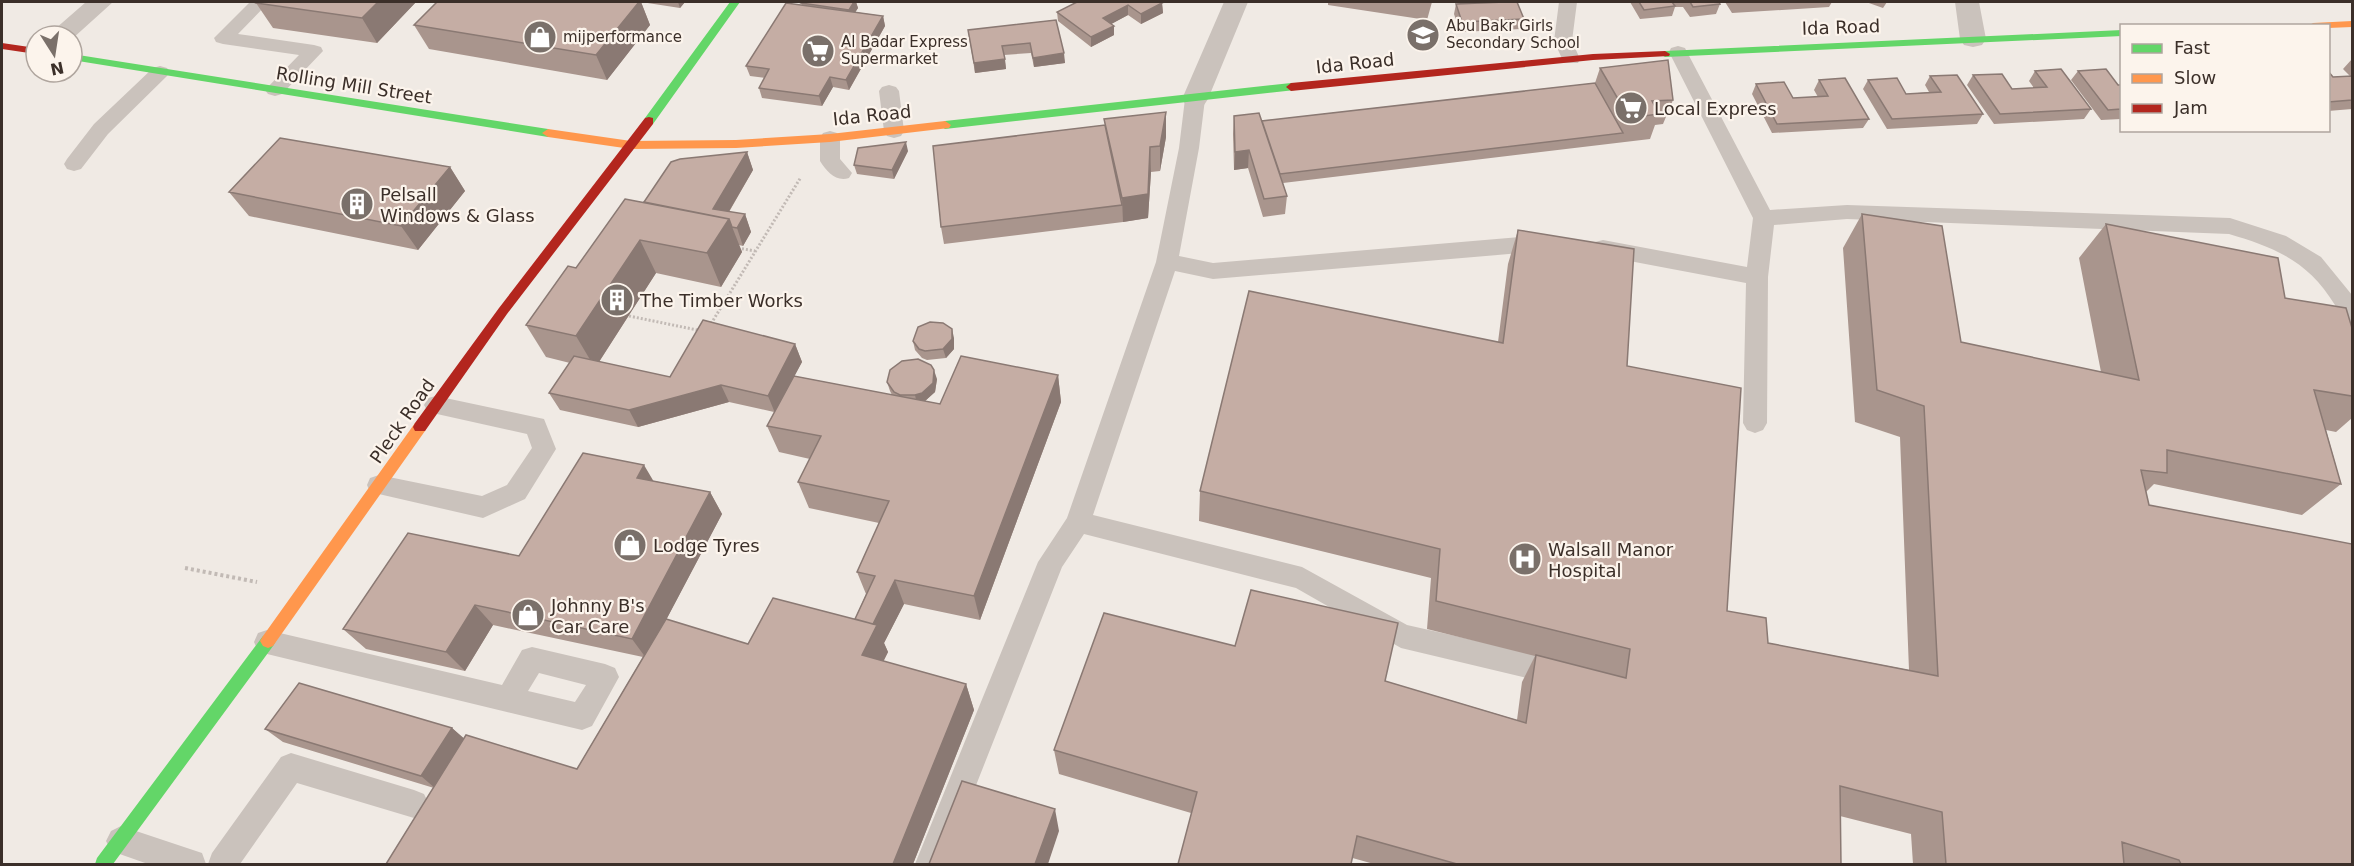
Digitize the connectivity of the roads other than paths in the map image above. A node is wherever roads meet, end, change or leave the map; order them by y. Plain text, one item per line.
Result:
1 (100, 2) edge
2 (260, 2) edge
3 (735, 2) edge
4 (1236, 2) edge
5 (1568, 2) edge
6 (1967, 2) edge
7 (74, 24) edge
8 (2352, 24) edge
9 (2330, 25) edge
10 (2120, 33) edge
11 (1973, 39) junction
12 (2, 46) edge
13 (24, 49) edge
14 (1678, 52) junction
15 (84, 59) edge
16 (1571, 59) junction
17 (160, 72) junction
18 (275, 90) junction
19 (890, 91) dead end
20 (1195, 99) junction
21 (101, 129) junction
22 (894, 131) junction
23 (830, 138) junction
24 (73, 142) dead end
25 (631, 145) junction
26 (74, 164) dead end
27 (842, 173) dead end
28 (1764, 218) junction
29 (1167, 262) junction
30 (1756, 277) junction
31 (2352, 334) edge
32 (436, 405) junction
33 (1755, 423) dead end
34 (379, 485) junction
35 (1078, 522) junction
36 (267, 642) junction
37 (1581, 678) edge
38 (509, 699) dead end
39 (414, 804) dead end
40 (120, 841) junction
41 (104, 864) edge
42 (191, 864) edge
43 (223, 864) edge
44 (930, 864) edge

1 - 7 street
2 - 18 lane
3 - 25 main road, Pleck Road
4 - 20 street
5 - 16 lane
6 - 11 street
8 - 9 main road
10 - 11 main road, Ida Road
11 - 14 main road, Ida Road
12 - 13 main road
14 - 16 main road, Ida Road
14 - 28 lane
15 - 17 main road, Rolling Mill Street
16 - 20 main road, Ida Road
17 - 18 main road, Rolling Mill Street
17 - 21 lane
18 - 25 main road, Rolling Mill Street
19 - 22 lane
20 - 22 main road, Ida Road
20 - 29 lane
21 - 24 lane
21 - 26 lane
22 - 23 main road, Ida Road
23 - 25 main road, Ida Road
23 - 27 lane
25 - 32 main road, Pleck Road
28 - 30 lane
28 - 31 lane
29 - 30 lane
29 - 35 lane
30 - 33 lane
32 - 34 main road, Pleck Road
32 - 34 lane
34 - 36 main road, Pleck Road
35 - 37 lane
35 - 44 lane
36 - 38 lane
36 - 40 main road, Pleck Road
39 - 43 lane
40 - 41 main road, Pleck Road
40 - 42 lane

